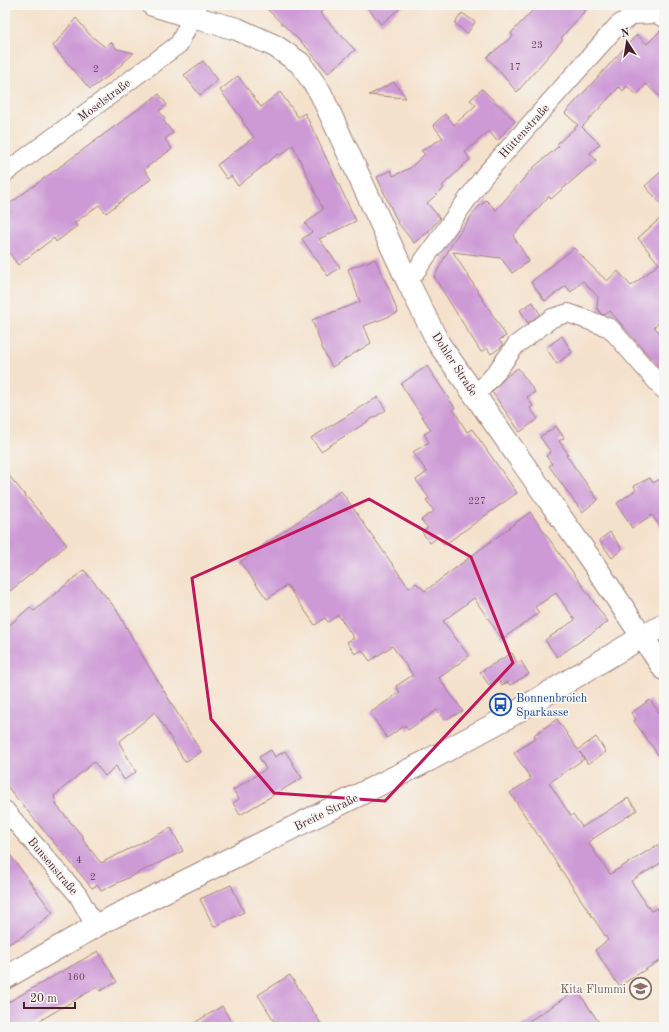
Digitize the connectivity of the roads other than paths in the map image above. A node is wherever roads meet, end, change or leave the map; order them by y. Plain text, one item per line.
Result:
1 (161, 6) edge
2 (195, 11) edge
3 (664, 18) edge
4 (5, 173) edge
5 (408, 282) junction
6 (664, 390) edge
7 (475, 396) junction
8 (664, 626) edge
9 (642, 637) junction
10 (664, 669) edge
11 (5, 810) edge
12 (95, 926) junction
13 (5, 978) edge

1 - 2 main road, Dohler Straße
2 - 4 street, Moselstraße
2 - 5 main road, Dohler Straße
3 - 5 street, Hüttenstraße
5 - 7 main road, Dohler Straße
6 - 7 street
7 - 9 main road, Dohler Straße
8 - 9 main road, Breite Straße
9 - 10 main road, Dohler Straße
9 - 12 main road, Breite Straße
11 - 12 street, Bunsenstraße
12 - 13 main road, Breite Straße

